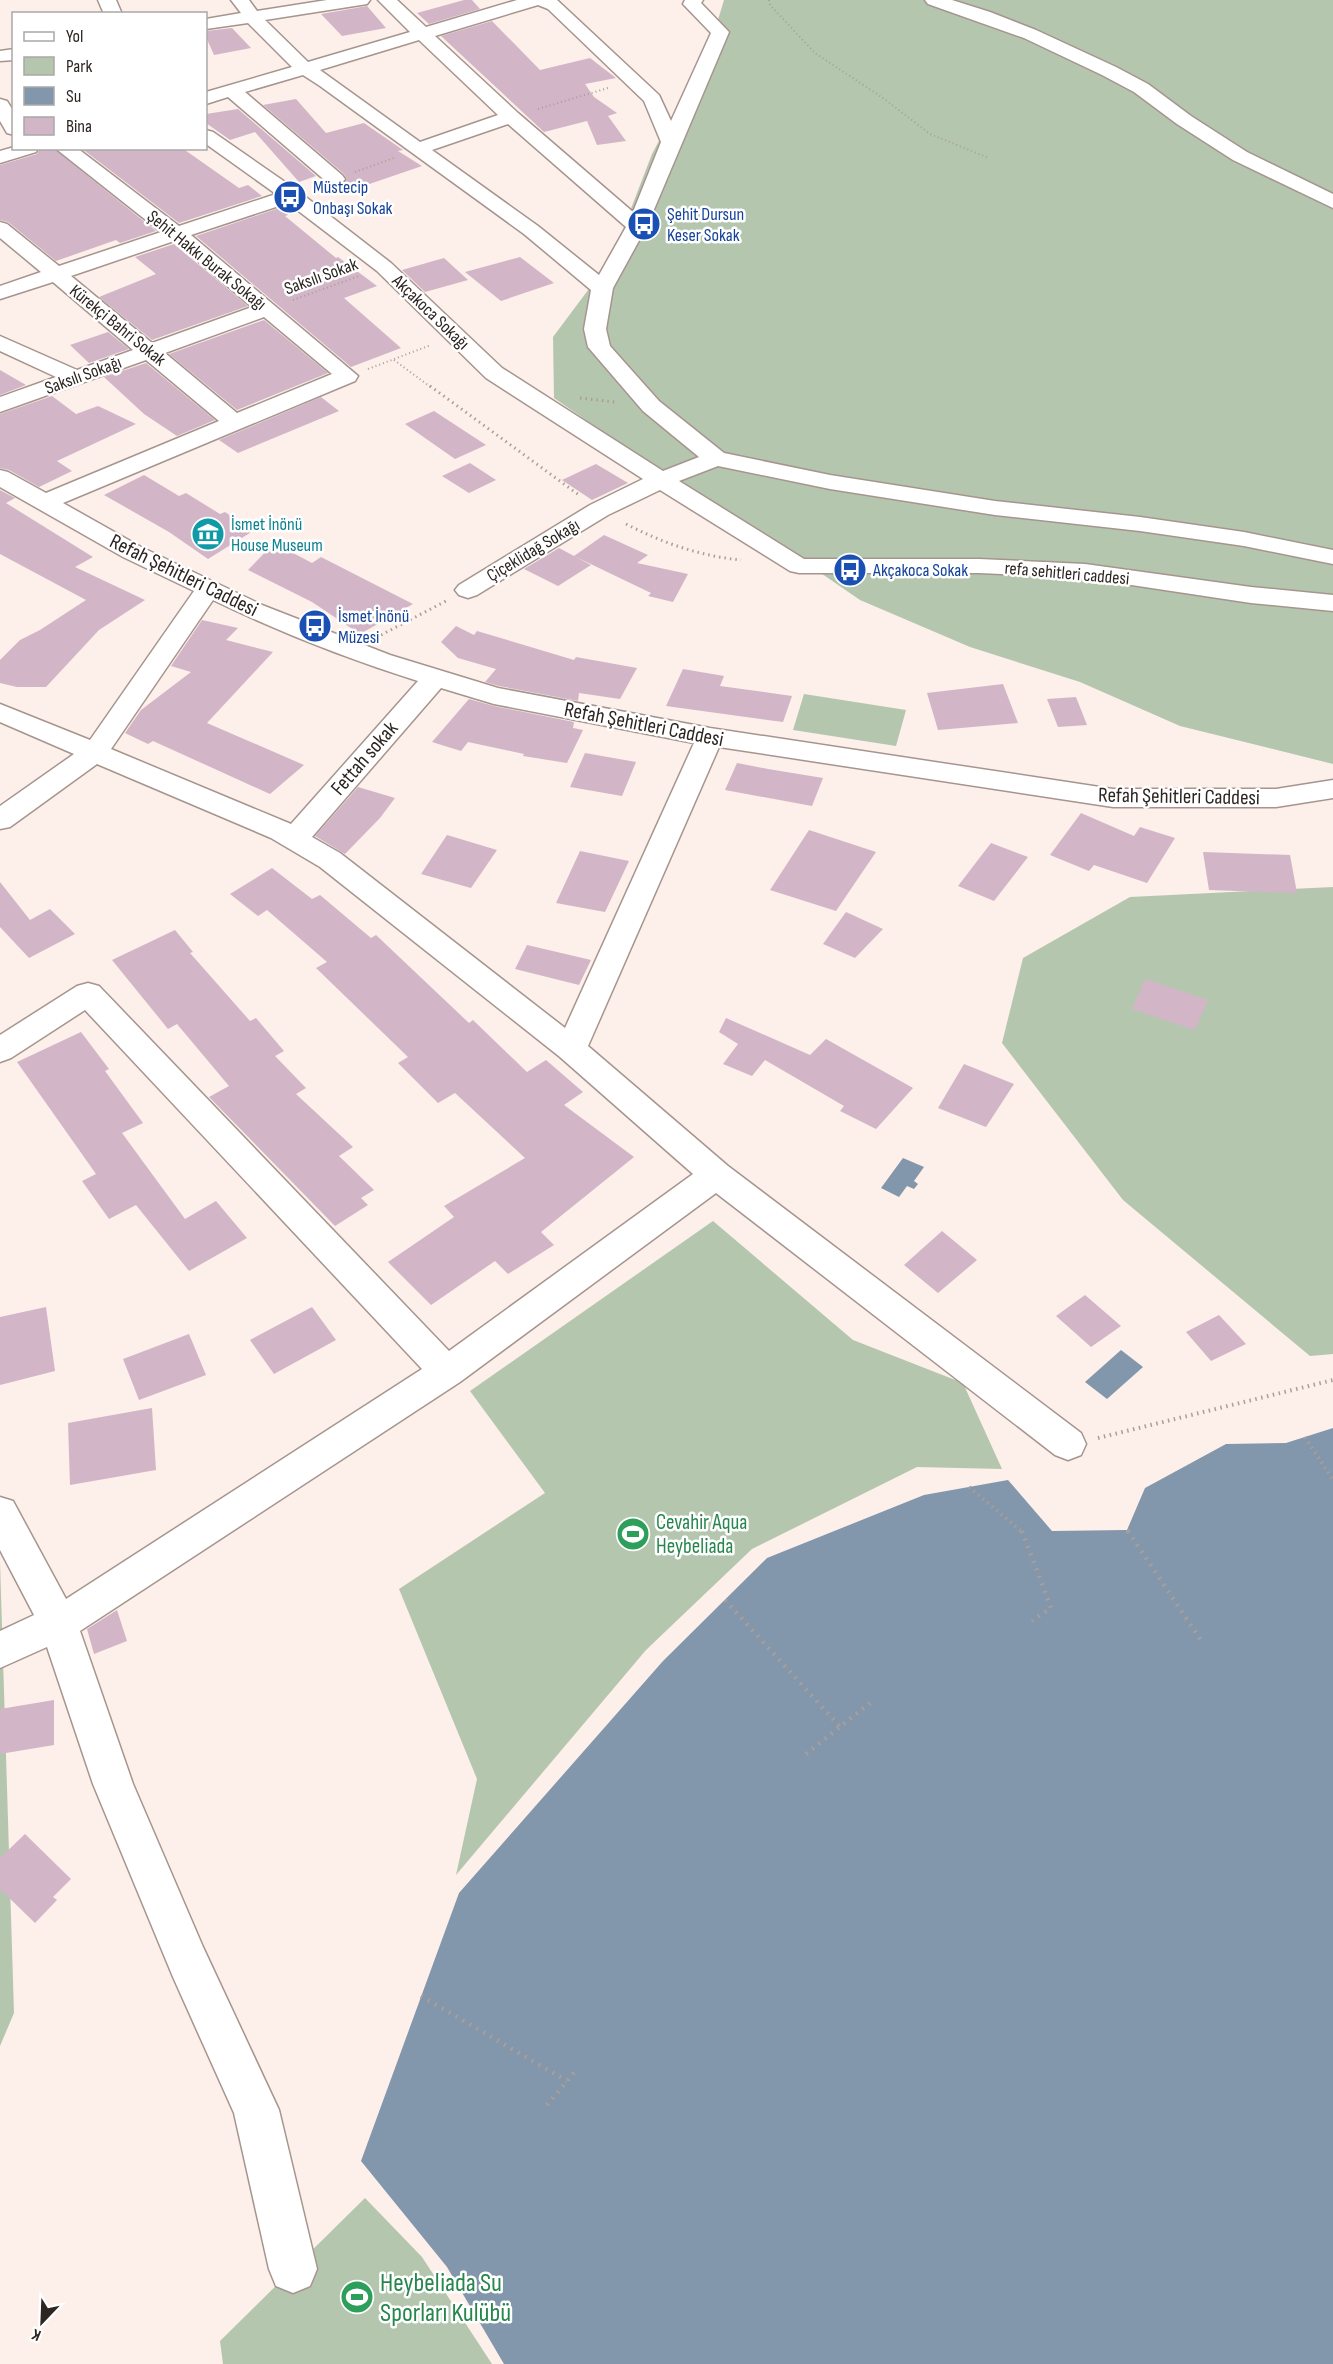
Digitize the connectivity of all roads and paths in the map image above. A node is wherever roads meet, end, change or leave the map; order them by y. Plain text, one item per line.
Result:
1 (240, 0) edge
2 (361, 0) edge
3 (387, 0) edge
4 (576, 0) edge
5 (694, 0) edge
6 (769, 0) edge
7 (934, 0) edge
8 (544, 2) edge
9 (252, 17) junction
10 (207, 24) edge
11 (422, 34) junction
12 (304, 68) junction
13 (632, 80) junction
14 (231, 90) junction
15 (207, 98) edge
16 (0, 105) edge
17 (511, 117) junction
18 (12, 126) edge
19 (207, 137) edge
20 (671, 141) junction
21 (417, 149) junction
22 (24, 150) edge
23 (66, 150) edge
24 (0, 157) edge
25 (989, 158) dead end
26 (335, 179) dead end
27 (291, 195) junction
28 (1333, 201) edge
29 (637, 226) junction
30 (0, 228) edge
31 (176, 233) junction
32 (384, 267) junction
33 (56, 274) junction
34 (602, 288) junction
35 (0, 293) edge
36 (267, 309) junction
37 (456, 336) junction
38 (0, 343) edge
39 (150, 351) junction
40 (76, 378) junction
41 (523, 392) junction
42 (0, 405) edge
43 (651, 406) junction
44 (235, 423) junction
45 (716, 459) junction
46 (0, 477) edge
47 (661, 480) junction
48 (45, 502) junction
49 (599, 510) junction
50 (1333, 557) edge
51 (744, 561) dead end
52 (799, 566) joint
53 (209, 588) junction
54 (468, 590) joint
55 (1333, 603) edge
56 (353, 650) junction
57 (435, 678) junction
58 (0, 712) edge
59 (710, 737) junction
60 (96, 752) junction
61 (1333, 789) edge
62 (0, 820) edge
63 (294, 839) junction
64 (571, 1048) junction
65 (0, 1050) edge
66 (716, 1175) junction
67 (447, 1372) junction
68 (1333, 1380) edge
69 (1305, 1437) dead end
70 (1068, 1444) joint
71 (1333, 1480) edge
72 (969, 1487) dead end
73 (0, 1513) edge
74 (1127, 1530) dead end
75 (725, 1600) dead end
76 (1032, 1621) dead end
77 (58, 1623) junction
78 (1202, 1642) dead end
79 (0, 1650) edge
80 (875, 1699) dead end
81 (841, 1728) junction
82 (806, 1754) dead end
83 (422, 1996) dead end
84 (577, 2069) dead end
85 (567, 2081) junction
86 (547, 2105) dead end
87 (293, 2269) dead end

1 - 9 street
2 - 9 street
3 - 11 street
4 - 8 street
5 - 20 street
6 - 25 path
7 - 28 street
8 - 11 street
8 - 13 street
9 - 10 street
9 - 12 street
11 - 12 street
11 - 17 street
12 - 14 street
12 - 21 street
13 - 17 path
13 - 20 street
14 - 15 street
14 - 26 street
16 - 18 street
17 - 21 street
17 - 29 street
19 - 27 street, Akçakoca Sokağı
20 - 29 street
21 - 34 street
22 - 24 street
23 - 31 street, Şehit Hakkı Burak Sokağı
27 - 31 street
27 - 32 street, Akçakoca Sokağı
29 - 34 street
30 - 33 street, Kürekçi Bahri Sokak
31 - 33 street
31 - 36 street, Şehit Hakkı Burak Sokağı
32 - 36 path, Saksılı Sokak
32 - 37 street, Akçakoca Sokağı
33 - 35 street
33 - 39 street, Kürekçi Bahri Sokak
34 - 43 street
36 - 39 street, Saksılı Sokağı
36 - 44 street, Şehit Hakkı Burak Sokağı
37 - 41 street, Akçakoca Sokağı
37 - 49 path
38 - 40 street
39 - 40 street, Saksılı Sokağı
39 - 44 street, Kürekçi Bahri Sokak
40 - 42 street, Saksılı Sokağı
41 - 43 path
41 - 47 street, Akçakoca Sokağı
43 - 45 street
44 - 48 street
45 - 47 street, Çiçeklidağ Sokağı
45 - 50 street
46 - 48 street, Refah Şehitleri Caddesi
47 - 49 street, Çiçeklidağ Sokağı
47 - 52 street, Akçakoca Sokağı
48 - 53 street, Refah Şehitleri Caddesi
49 - 51 path
49 - 54 street, Çiçeklidağ Sokağı
52 - 55 street, refa sehitleri caddesi
53 - 56 street, Refah Şehitleri Caddesi
53 - 60 street
54 - 56 path, Çiçeklidağ Sokağı
56 - 57 street, Refah Şehitleri Caddesi
57 - 59 street, Refah Şehitleri Caddesi
57 - 63 street, Fettah sokak
58 - 60 street
59 - 61 street, Refah Şehitleri Caddesi
59 - 64 street
60 - 62 street
60 - 63 street
63 - 64 street
64 - 66 street
65 - 67 street
66 - 67 street
66 - 70 street
67 - 77 street
68 - 70 path
69 - 71 path
72 - 76 path
73 - 77 street
74 - 78 path
75 - 81 path
77 - 79 street
77 - 87 street
80 - 81 path
81 - 82 path
83 - 85 path
84 - 85 path
85 - 86 path

